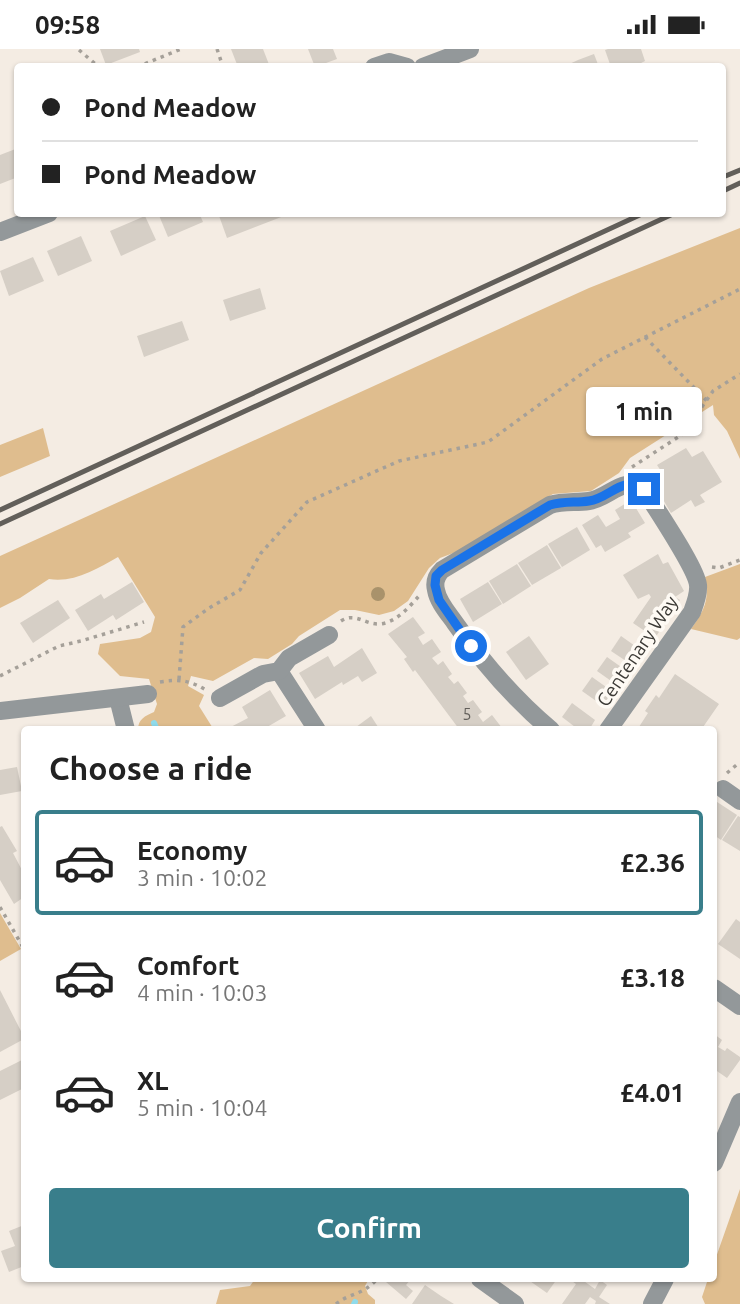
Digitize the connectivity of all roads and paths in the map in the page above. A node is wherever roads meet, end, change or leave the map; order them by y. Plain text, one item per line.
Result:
1 (181, 49) edge
2 (470, 49) edge
3 (79, 50) edge
4 (94, 63) edge
5 (147, 63) edge
6 (433, 63) edge
7 (39, 217) edge
8 (0, 232) edge
9 (740, 289) edge
10 (645, 337) junction
11 (740, 374) edge
12 (707, 401) junction
13 (628, 484) junction
14 (685, 559) junction
15 (740, 560) edge
16 (435, 585) junction
17 (145, 622) dead end
18 (329, 635) joint
19 (279, 671) junction
20 (0, 675) edge
21 (179, 679) junction
22 (150, 688) joint
23 (118, 698) junction
24 (220, 698) joint
25 (0, 711) edge
26 (124, 726) edge
27 (314, 726) edge
28 (547, 726) edge
29 (611, 726) edge
30 (723, 789) dead end
31 (740, 801) edge
32 (0, 907) edge
33 (21, 944) edge
34 (717, 990) edge
35 (740, 1006) edge
36 (740, 1102) edge
37 (717, 1156) edge
38 (374, 1282) edge
39 (484, 1282) edge
40 (663, 1282) edge
41 (336, 1304) edge
42 (515, 1304) edge
43 (652, 1304) edge

1 - 5 path
2 - 6 street
3 - 4 path
7 - 8 street
9 - 10 path
10 - 12 path
10 - 21 path
11 - 12 path
12 - 13 path
13 - 14 street, Centenary Way
13 - 16 street
14 - 15 path
14 - 29 street, Centenary Way
16 - 18 path
16 - 28 street
17 - 20 path
18 - 19 street
19 - 24 street
19 - 27 street
21 - 22 path
21 - 24 path
22 - 23 street
23 - 25 street
23 - 26 street
30 - 31 street
32 - 33 path
34 - 35 street
36 - 37 street
38 - 41 path
39 - 42 street
40 - 43 street

